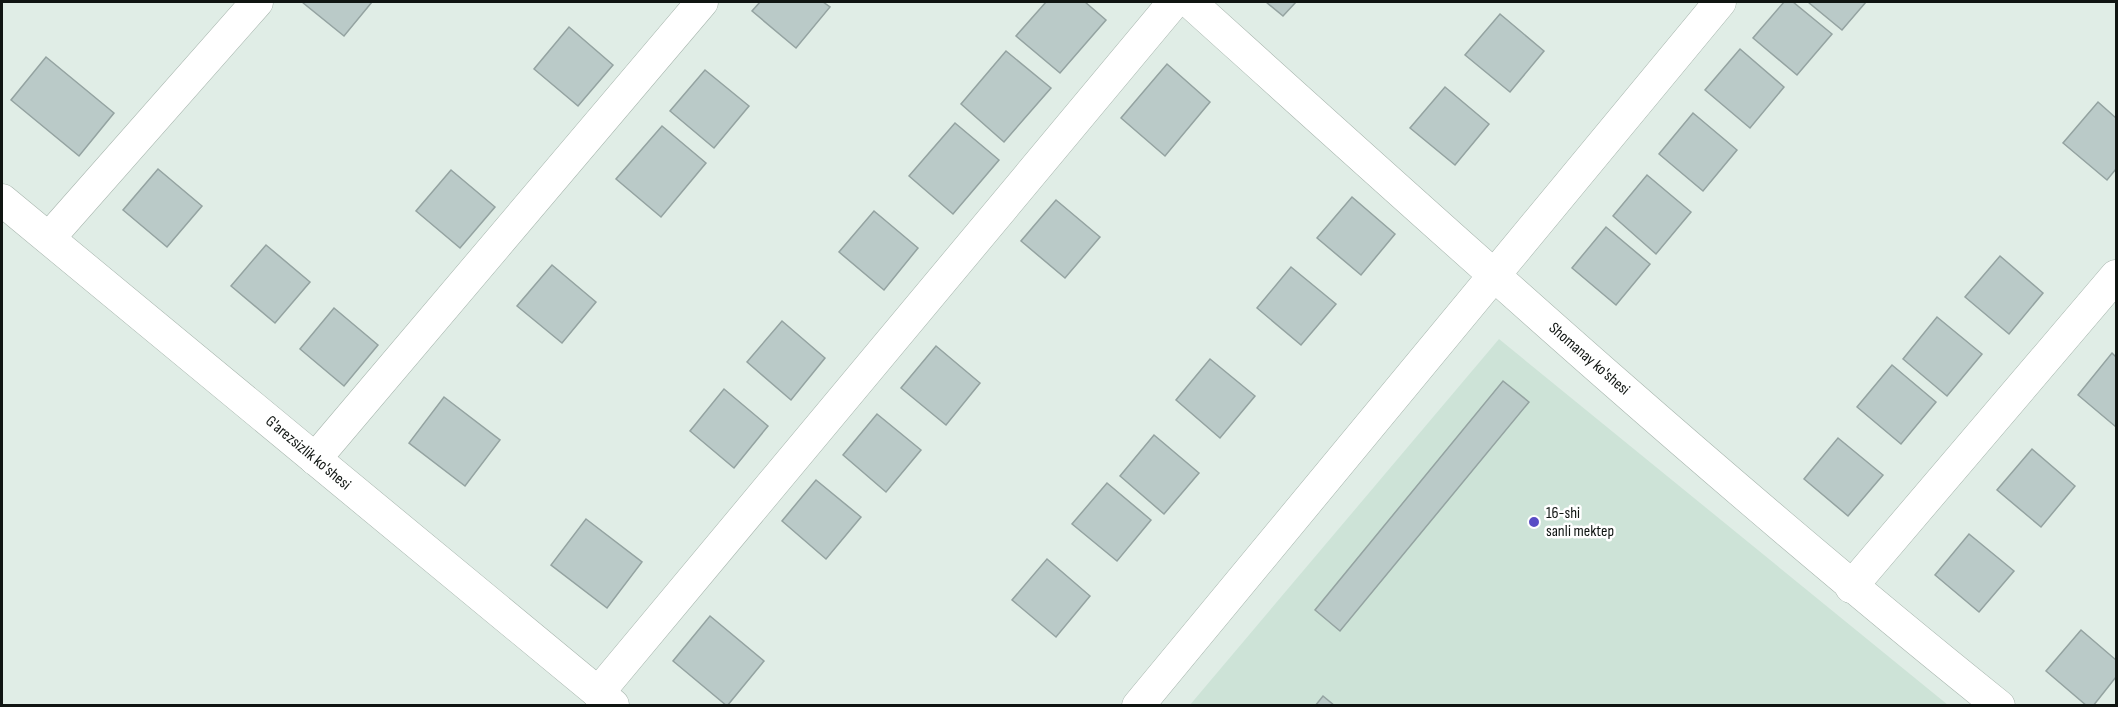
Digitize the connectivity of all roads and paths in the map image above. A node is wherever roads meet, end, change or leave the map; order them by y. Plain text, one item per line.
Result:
1 (257, 2) edge
2 (702, 2) edge
3 (1174, 2) edge
4 (1190, 2) edge
5 (1720, 2) edge
6 (2, 200) edge
7 (49, 238) junction
8 (1493, 275) junction
9 (2116, 276) edge
10 (315, 459) junction
11 (1851, 587) junction
12 (606, 699) edge
13 (1138, 705) edge
14 (1999, 705) edge

1 - 7 street
2 - 10 street
3 - 12 street
4 - 8 street, Shomanay ko'shesi
5 - 8 street
6 - 7 street, G'arezsizlik ko'shesi
7 - 10 street, G'arezsizlik ko'shesi
8 - 11 street, Shomanay ko'shesi
8 - 13 street
9 - 11 street
10 - 12 street, G'arezsizlik ko'shesi
11 - 14 street, Shomanay ko'shesi

